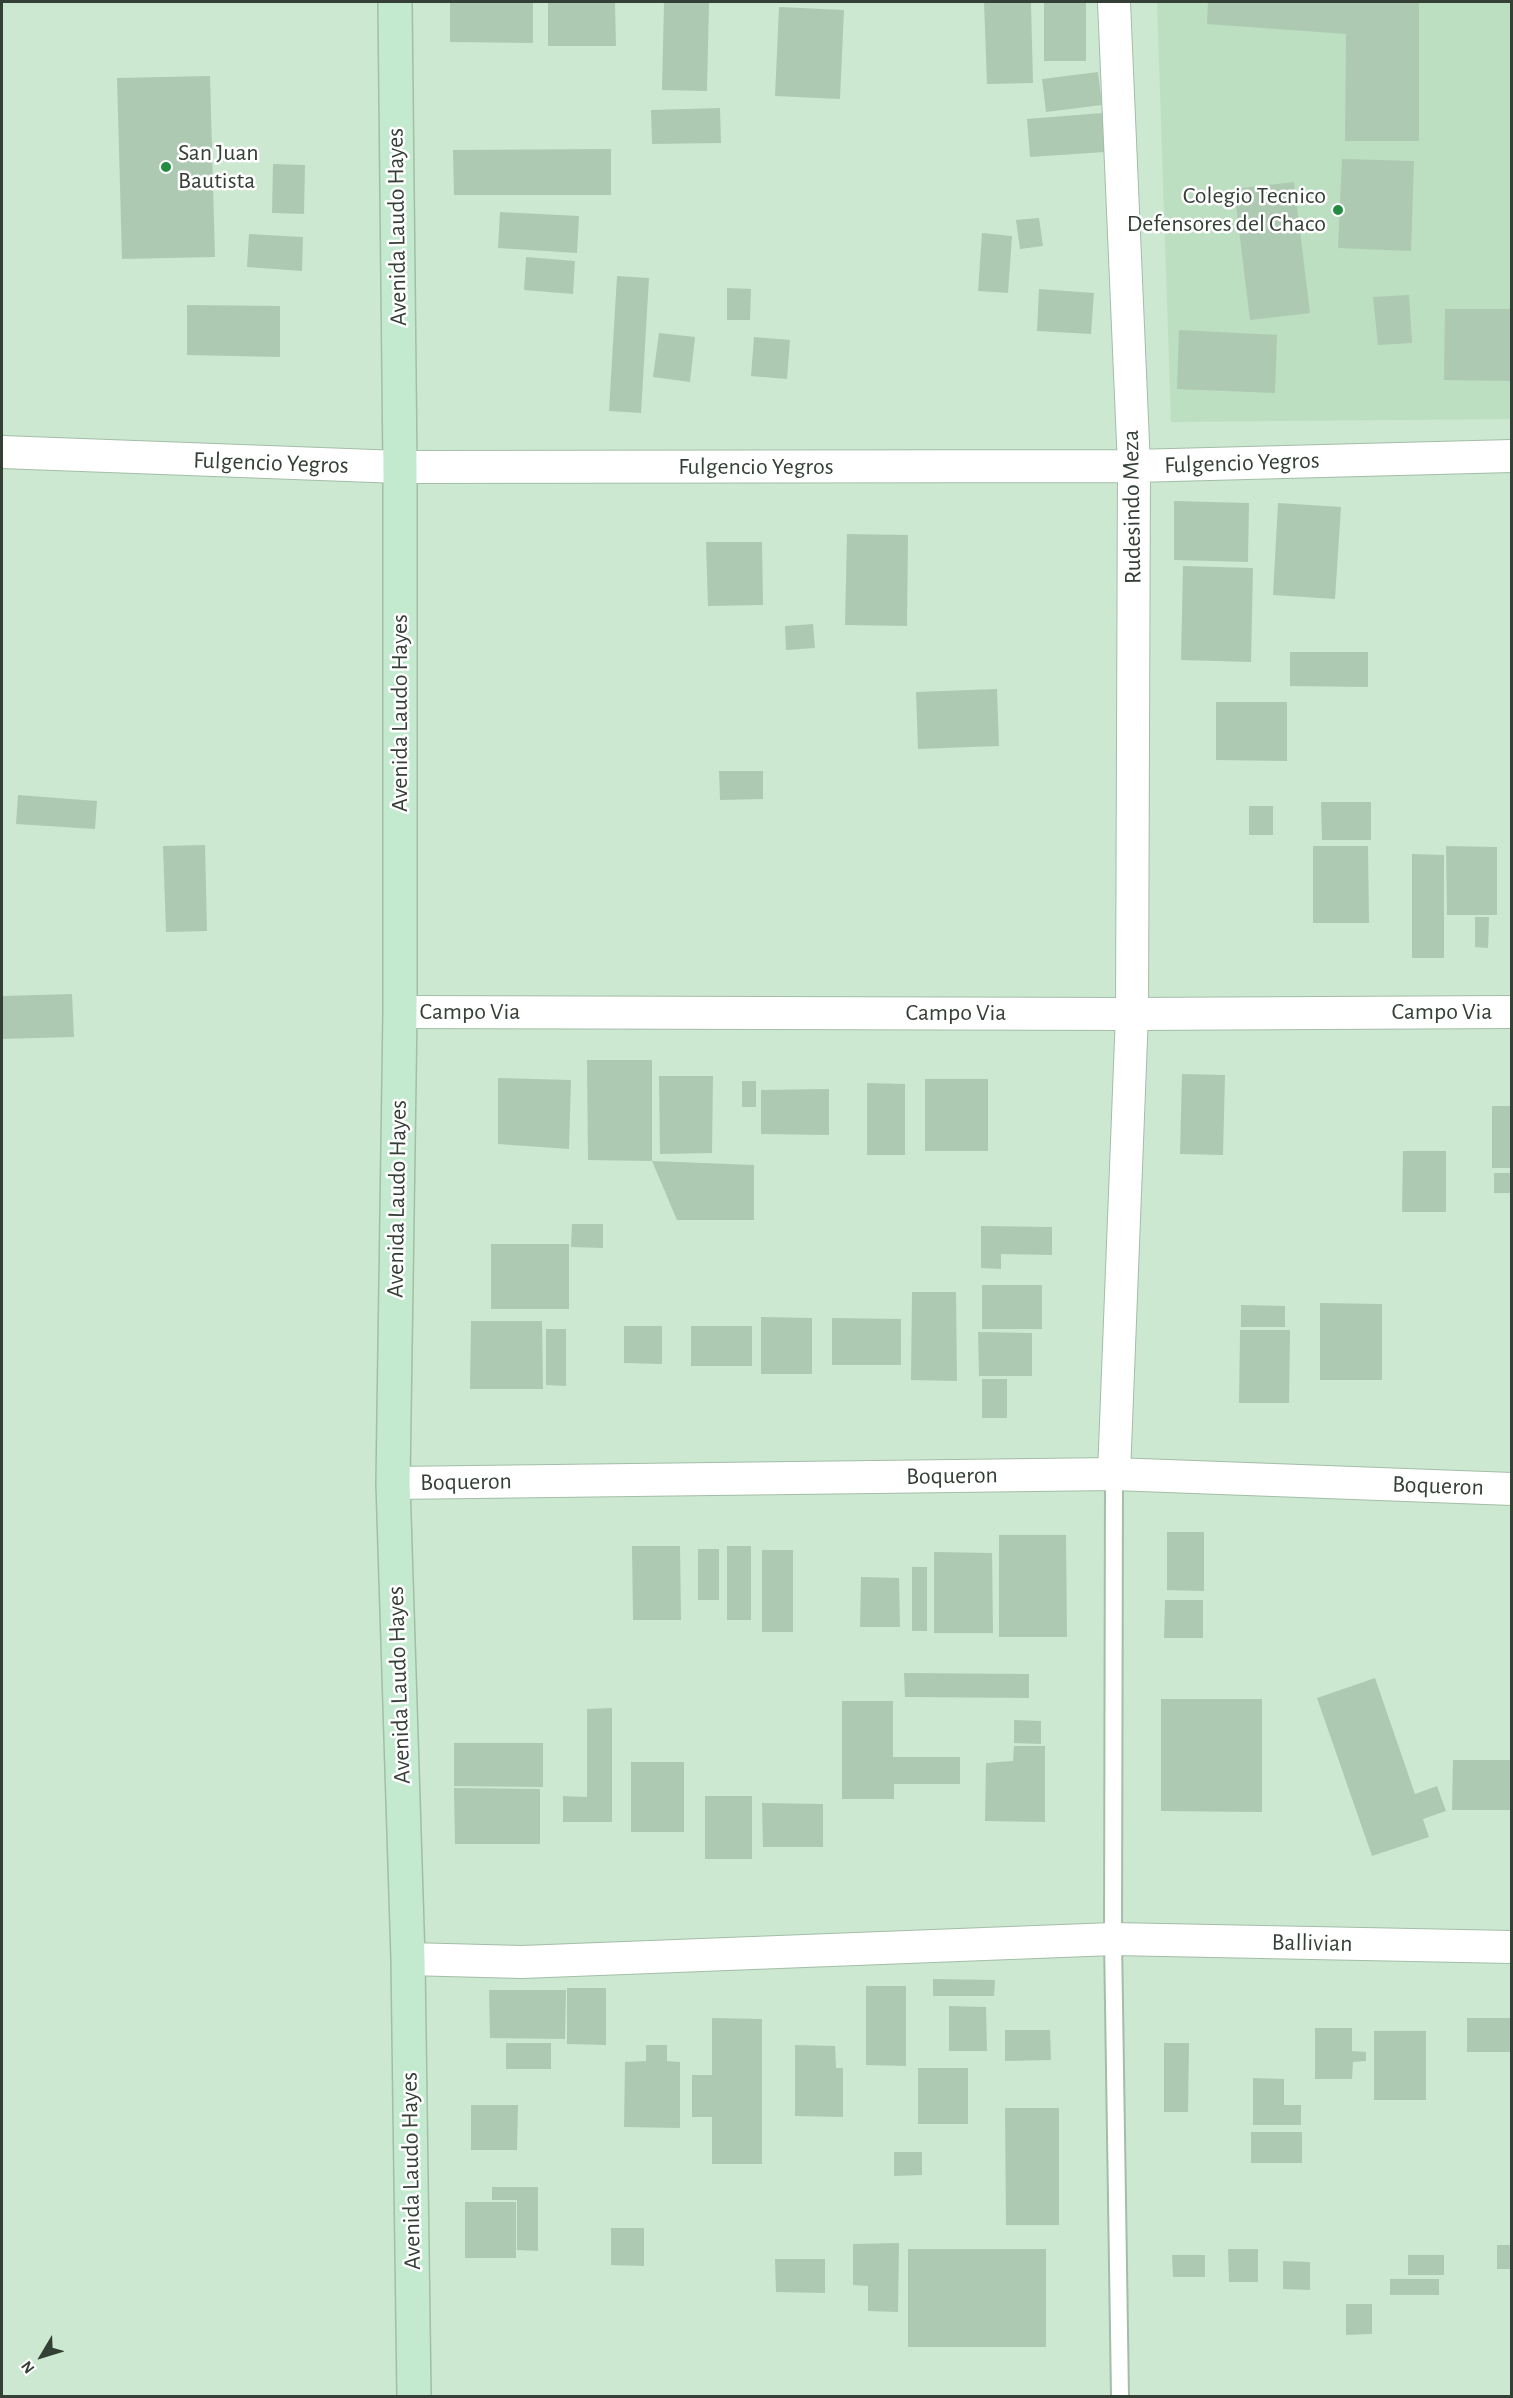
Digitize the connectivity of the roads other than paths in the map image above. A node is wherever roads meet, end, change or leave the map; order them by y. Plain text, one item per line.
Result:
1 (374, 2) edge
2 (395, 2) edge
3 (1114, 2) edge
4 (2, 452) edge
5 (1512, 456) edge
6 (1134, 466) junction
7 (389, 467) junction
8 (400, 1012) junction
9 (1512, 1012) edge
10 (1132, 1014) junction
11 (1114, 1474) junction
12 (393, 1483) junction
13 (1512, 1489) edge
14 (1113, 1939) junction
15 (1512, 1947) edge
16 (408, 1959) junction
17 (414, 2397) edge
18 (1120, 2397) edge

1 - 7 street
2 - 7 street, Avenida Laudo Hayes
3 - 6 street, Rudesindo Meza
4 - 7 street, Fulgencio Yegros
5 - 6 street, Fulgencio Yegros
6 - 7 street, Fulgencio Yegros
6 - 10 street, Rudesindo Meza
7 - 8 street, Avenida Laudo Hayes
8 - 10 street, Campo Via
8 - 12 street, Avenida Laudo Hayes
9 - 10 street, Campo Via
10 - 11 street, Rudesindo Meza
11 - 12 street, Boqueron
11 - 13 street, Boqueron
11 - 14 lane
12 - 16 street, Avenida Laudo Hayes
14 - 15 street, Ballivian
14 - 16 street, Ballivian
14 - 18 lane
16 - 17 street, Avenida Laudo Hayes

